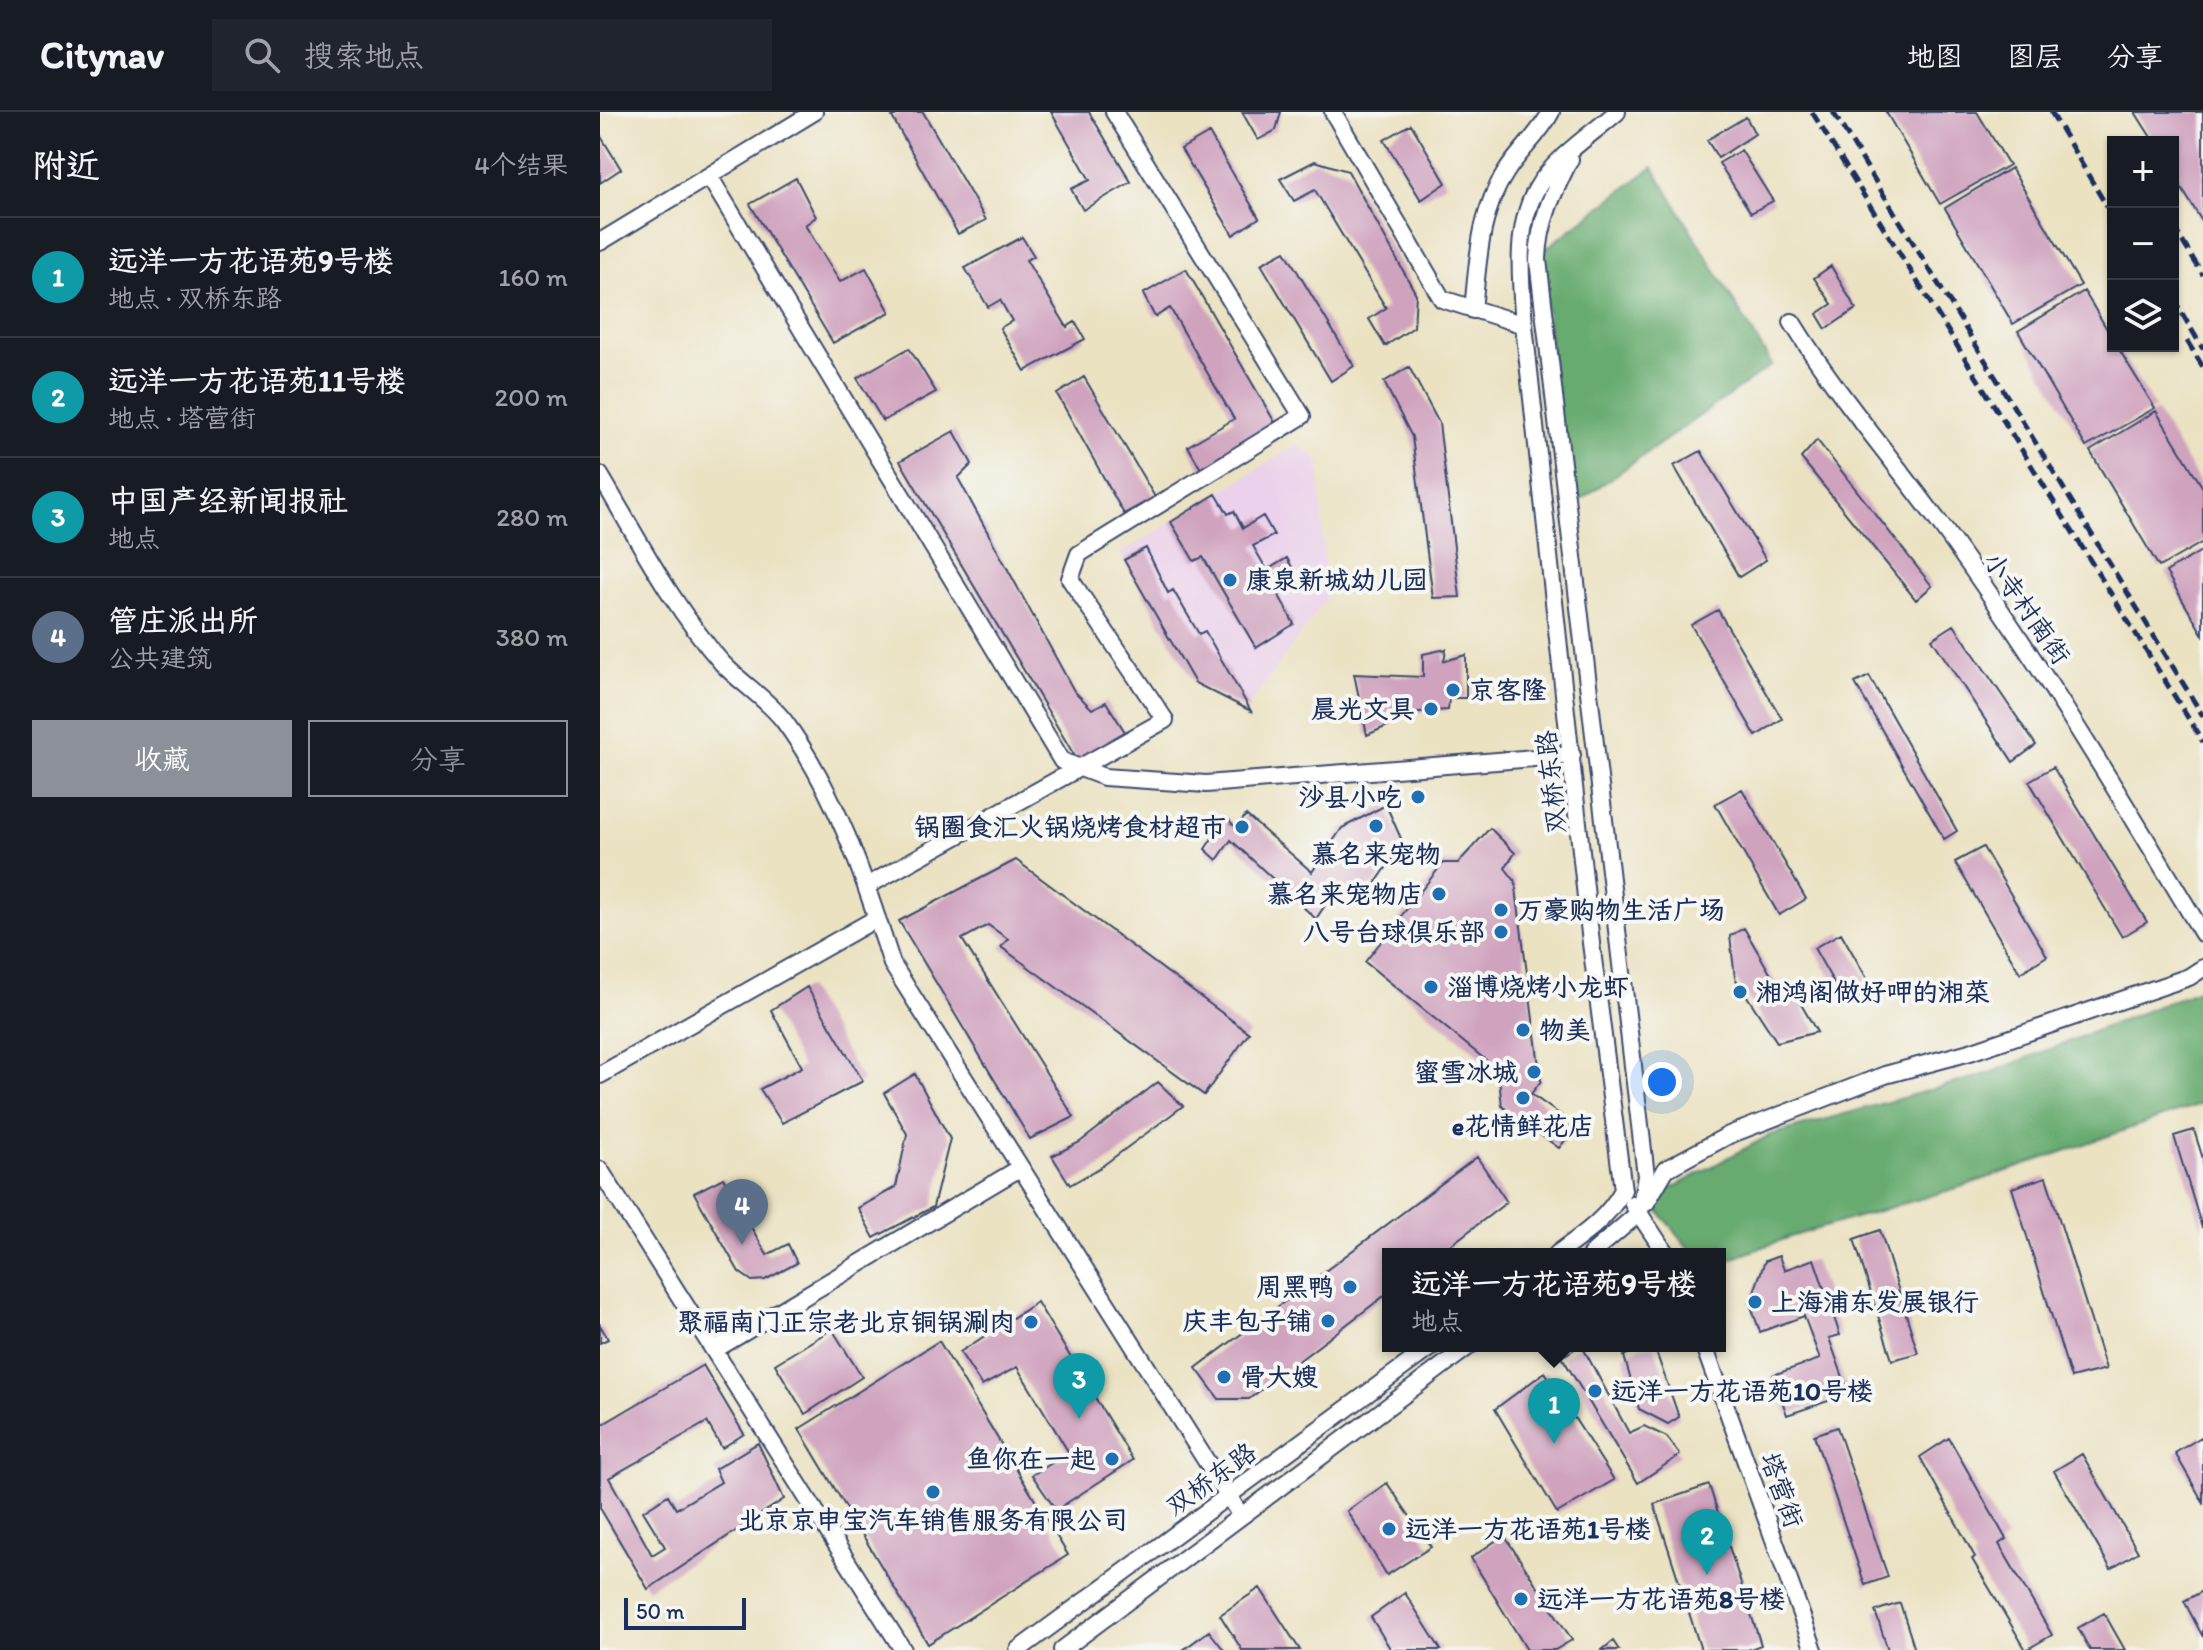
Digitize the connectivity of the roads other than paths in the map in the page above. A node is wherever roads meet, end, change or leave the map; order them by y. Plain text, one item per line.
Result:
1 (814, 112) edge
2 (1114, 112) edge
3 (1333, 112) edge
4 (1551, 112) edge
5 (1617, 112) edge
6 (1574, 150) junction
7 (709, 176) junction
8 (600, 242) edge
9 (1473, 310) junction
10 (1792, 322) dead end
11 (1524, 325) junction
12 (600, 475) edge
13 (1572, 755) junction
14 (1083, 769) junction
15 (867, 886) junction
16 (877, 918) junction
17 (2203, 934) edge
18 (2203, 968) edge
19 (600, 1075) edge
20 (1020, 1168) junction
21 (600, 1170) edge
22 (1623, 1190) junction
23 (1640, 1212) junction
24 (1565, 1248) edge
25 (1598, 1248) edge
26 (1662, 1248) edge
27 (716, 1349) junction
28 (1424, 1352) edge
29 (1461, 1352) edge
30 (1706, 1352) edge
31 (1229, 1496) junction
32 (1241, 1516) junction
33 (903, 1650) edge
34 (1018, 1650) edge
35 (1062, 1650) edge
36 (1814, 1650) edge

1 - 7 street
2 - 14 street
3 - 9 street
4 - 9 street
5 - 6 street, 双桥东路
6 - 11 street, 双桥东路
6 - 23 street, 双桥东路
7 - 8 street
7 - 14 street
9 - 11 street
10 - 17 street, 小寺村南街
11 - 13 street, 双桥东路
12 - 15 street
13 - 14 street
13 - 22 street, 双桥东路
14 - 15 street
15 - 16 street
16 - 19 street
16 - 20 street
18 - 23 street
20 - 27 street
20 - 31 street
21 - 27 street
22 - 23 street
22 - 24 street
23 - 25 street
23 - 26 street
27 - 33 street
28 - 31 street, 双桥东路
29 - 32 street, 双桥东路
30 - 36 street, 塔营街
31 - 32 street
31 - 34 street, 双桥东路
32 - 35 street, 双桥东路

